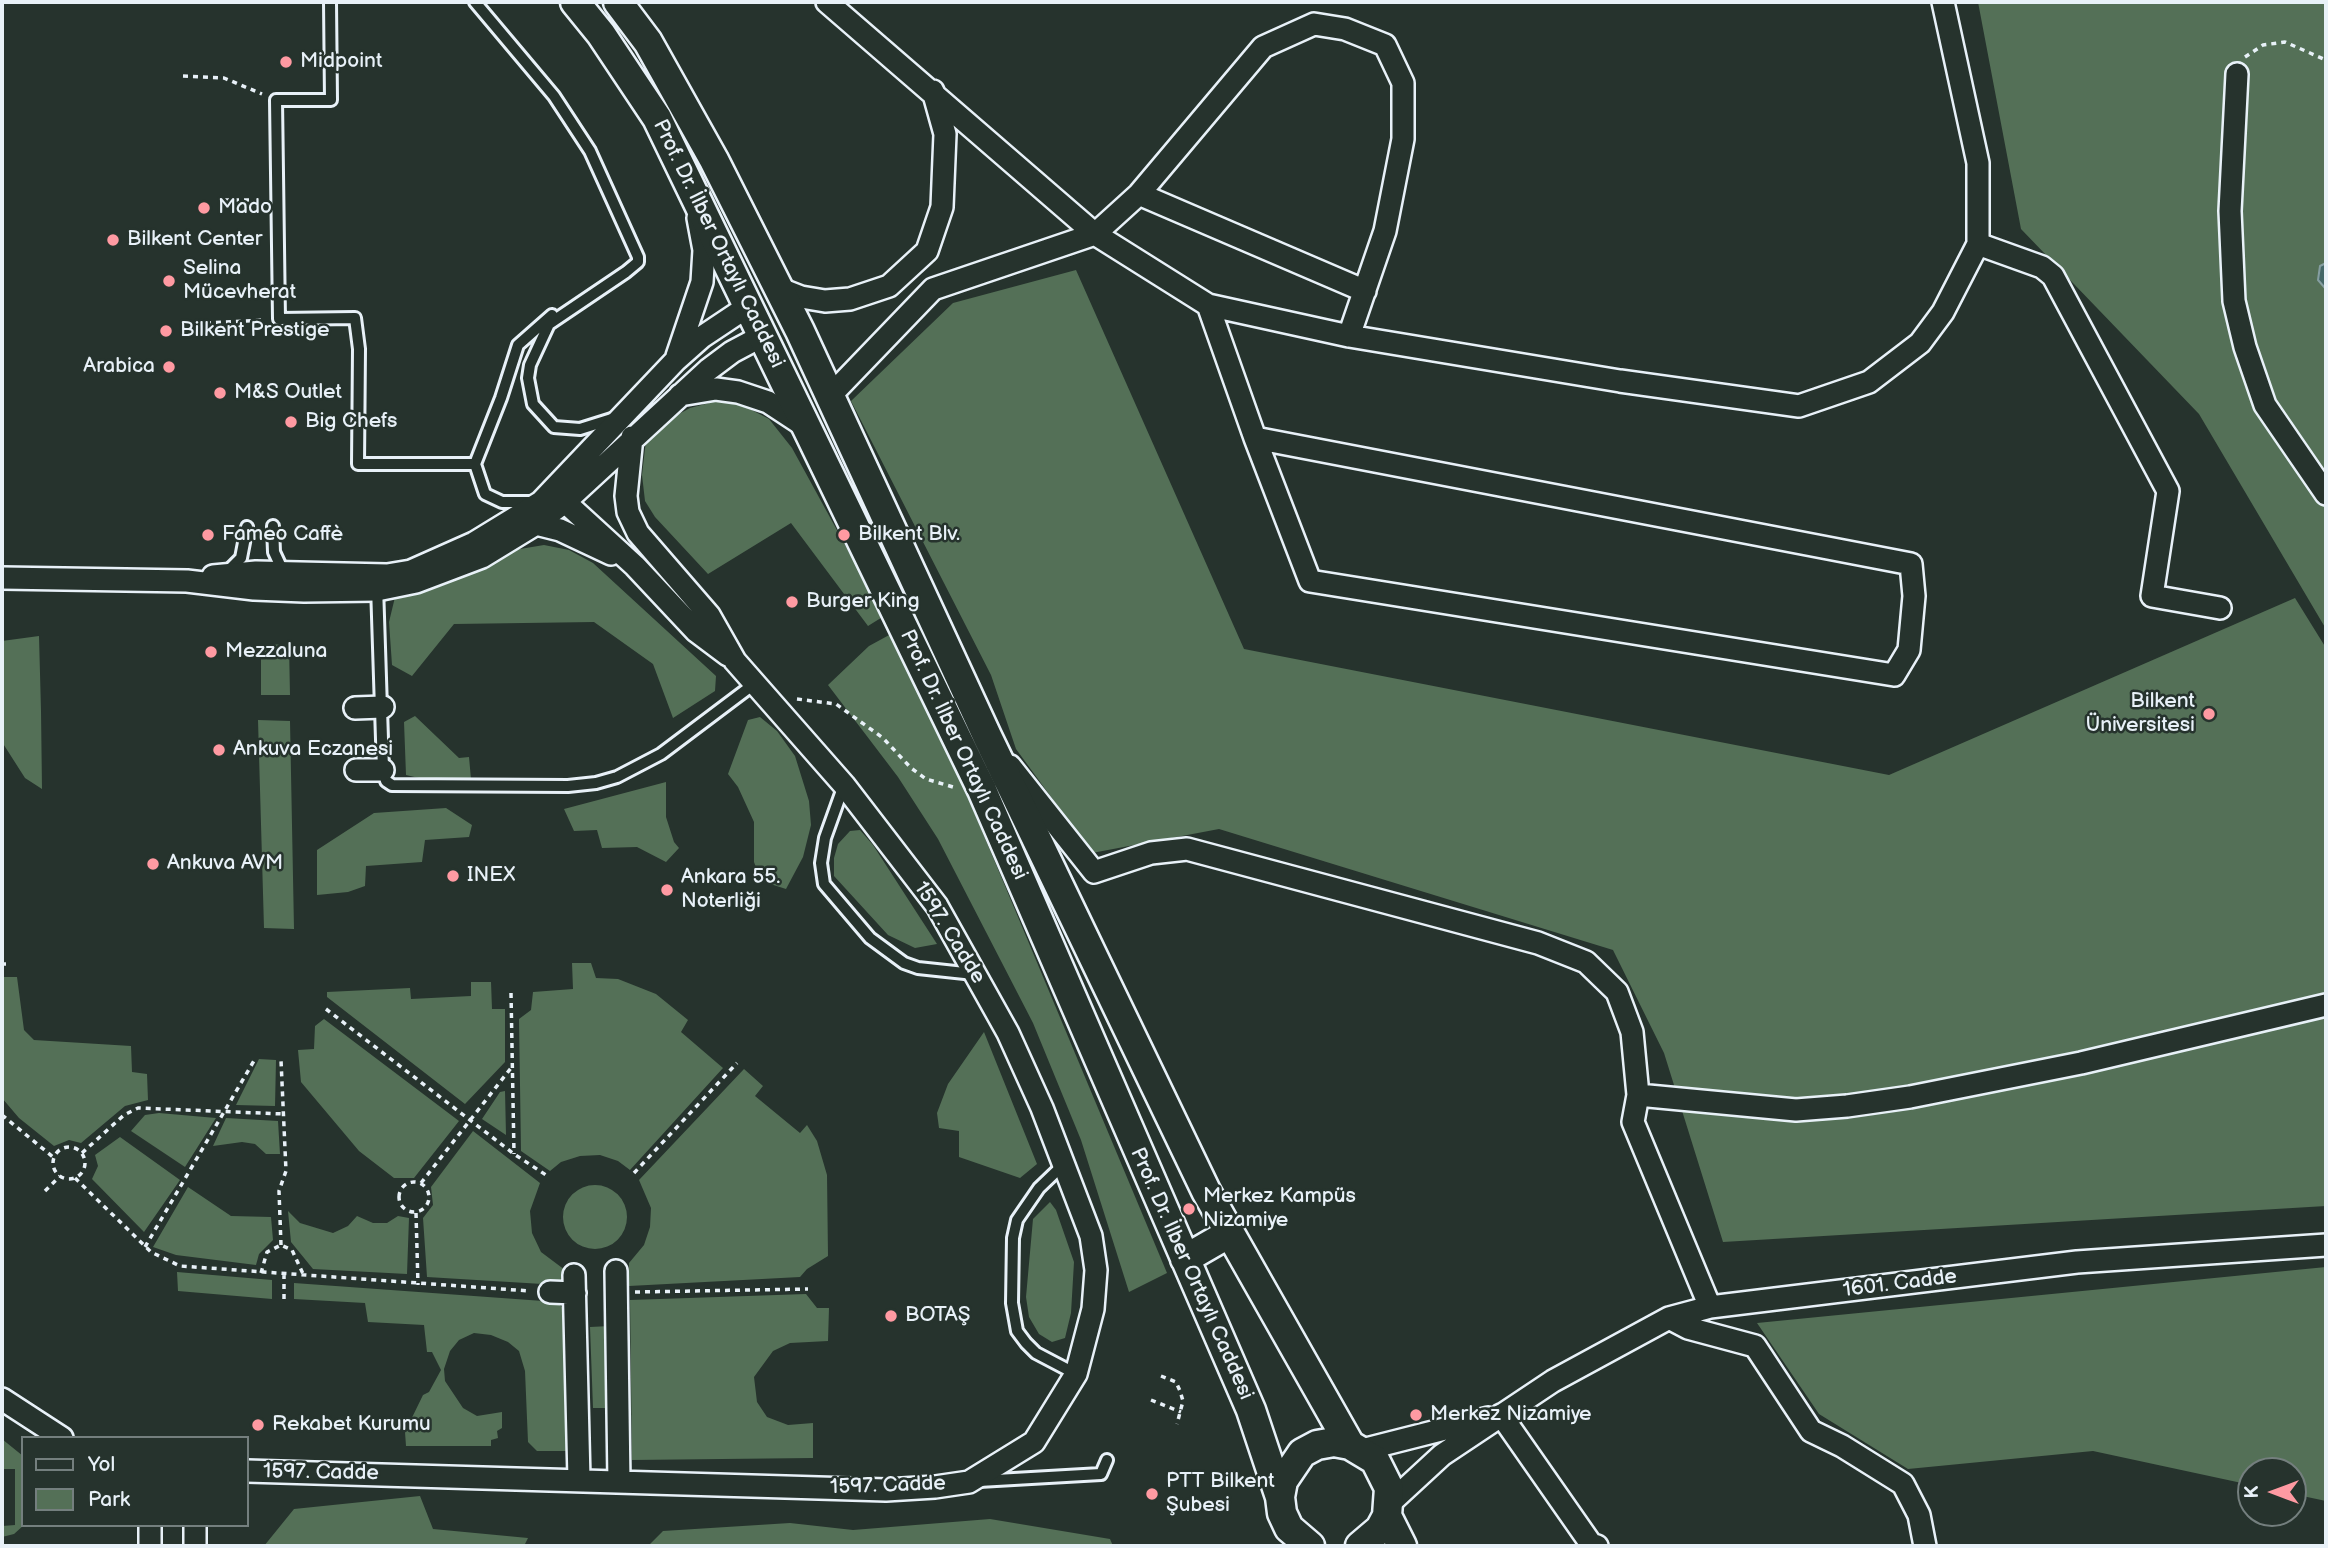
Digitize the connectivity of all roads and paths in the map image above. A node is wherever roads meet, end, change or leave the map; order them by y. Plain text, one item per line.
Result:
1 (330, 2) edge
2 (475, 2) edge
3 (575, 2) edge
4 (618, 2) edge
5 (827, 2) edge
6 (1943, 2) edge
7 (2326, 60) edge
8 (2237, 74) joint
9 (183, 76) dead end
10 (933, 91) junction
11 (276, 100) junction
12 (690, 186) junction
13 (1139, 194) junction
14 (278, 199) junction
15 (224, 200) dead end
16 (1095, 234) junction
17 (1978, 244) junction
18 (778, 288) junction
19 (1364, 291) junction
20 (750, 305) junction
21 (1208, 305) junction
22 (563, 313) junction
23 (793, 318) junction
24 (279, 319) junction
25 (186, 324) dead end
26 (764, 335) junction
27 (1349, 336) junction
28 (676, 361) junction
29 (678, 395) junction
30 (831, 395) junction
31 (621, 416) junction
32 (807, 428) junction
33 (632, 437) junction
34 (1255, 438) junction
35 (475, 464) junction
36 (2326, 494) edge
37 (541, 502) junction
38 (565, 502) junction
39 (536, 524) junction
40 (273, 526) dead end
41 (247, 527) dead end
42 (271, 562) junction
43 (635, 566) junction
44 (225, 574) junction
45 (2, 578) edge
46 (187, 581) junction
47 (377, 583) junction
48 (254, 589) junction
49 (2220, 608) dead end
50 (735, 661) junction
51 (754, 684) junction
52 (771, 701) junction
53 (383, 707) junction
54 (355, 708) dead end
55 (987, 736) junction
56 (356, 769) dead end
57 (383, 770) junction
58 (844, 785) junction
59 (982, 790) junction
60 (977, 974) junction
61 (511, 993) dead end
62 (2326, 1005) edge
63 (326, 1009) dead end
64 (255, 1059) dead end
65 (281, 1060) dead end
66 (737, 1063) dead end
67 (513, 1066) junction
68 (1638, 1095) junction
69 (226, 1110) junction
70 (284, 1114) junction
71 (2, 1115) edge
72 (471, 1121) junction
73 (1171, 1121) junction
74 (1132, 1140) junction
75 (82, 1153) junction
76 (514, 1154) junction
77 (53, 1157) junction
78 (1064, 1164) junction
79 (634, 1173) dead end
80 (546, 1175) dead end
81 (60, 1177) junction
82 (75, 1178) junction
83 (421, 1184) junction
84 (45, 1191) dead end
85 (416, 1213) junction
86 (1230, 1233) junction
87 (281, 1245) junction
88 (2326, 1245) edge
89 (145, 1247) junction
90 (1185, 1259) junction
91 (261, 1273) junction
92 (284, 1275) junction
93 (304, 1276) junction
94 (418, 1285) junction
95 (621, 1285) joint
96 (808, 1289) dead end
97 (550, 1292) joint
98 (284, 1299) dead end
99 (1710, 1307) junction
100 (1669, 1318) junction
101 (1076, 1374) junction
102 (1161, 1376) dead end
103 (2, 1399) edge
104 (1151, 1400) dead end
105 (1181, 1412) junction
106 (1501, 1415) junction
107 (1177, 1424) dead end
108 (59, 1436) edge
109 (1356, 1447) junction
110 (1107, 1460) dead end
111 (248, 1471) edge
112 (579, 1479) junction
113 (620, 1482) junction
114 (970, 1482) junction
115 (1280, 1497) junction
116 (1388, 1510) junction
117 (150, 1527) edge
118 (195, 1527) edge
119 (150, 1546) edge
120 (195, 1546) edge
121 (1310, 1546) edge
122 (1360, 1546) edge
123 (1402, 1546) edge
124 (1597, 1546) edge
125 (1925, 1546) edge

1 - 11 lane
2 - 22 lane
3 - 12 street, Prof. Dr. İlber Ortaylı Caddesi
4 - 18 street, Prof. Dr. İlber Ortaylı Caddesi
5 - 10 street
6 - 17 street
7 - 8 path
8 - 36 street
9 - 11 path
10 - 16 street
10 - 18 street
11 - 14 lane
12 - 20 street, Prof. Dr. İlber Ortaylı Caddesi
12 - 28 street
13 - 16 street
13 - 19 street
13 - 19 street
14 - 15 path
14 - 24 lane
16 - 21 street
16 - 30 street
17 - 27 street
17 - 49 street
18 - 20 street
18 - 23 street, Prof. Dr. İlber Ortaylı Caddesi
19 - 27 street
20 - 26 street, Prof. Dr. İlber Ortaylı Caddesi
20 - 28 street
21 - 27 street
21 - 34 street
22 - 31 lane
22 - 35 lane
23 - 26 street
23 - 30 street, Prof. Dr. İlber Ortaylı Caddesi
24 - 25 path
24 - 35 lane
26 - 29 street
26 - 32 street, Prof. Dr. İlber Ortaylı Caddesi
28 - 31 street
29 - 32 street
29 - 33 street
30 - 55 street, Prof. Dr. İlber Ortaylı Caddesi
31 - 37 street
32 - 59 street, Prof. Dr. İlber Ortaylı Caddesi
33 - 38 street
33 - 50 street, 1597. Cadde
34 - 34 street
35 - 37 lane
37 - 38 street
37 - 47 street
38 - 39 street
38 - 43 street, 1597. Cadde
39 - 43 street, 1597. Cadde
39 - 47 street
40 - 42 lane
41 - 44 lane
42 - 44 street
42 - 47 street
42 - 48 street
43 - 50 street, 1597. Cadde
44 - 46 street
45 - 46 street
46 - 48 street
47 - 48 street
47 - 53 lane
50 - 51 street, 1597. Cadde
51 - 52 street, 1597. Cadde
51 - 57 lane
52 - 58 street, 1597. Cadde
52 - 59 path
53 - 54 street
53 - 57 lane
55 - 68 street
55 - 73 street, Prof. Dr. İlber Ortaylı Caddesi
56 - 57 street
58 - 60 street, 1597. Cadde
58 - 60 lane
59 - 74 street, Prof. Dr. İlber Ortaylı Caddesi
60 - 78 street, 1597. Cadde
61 - 67 path
62 - 68 street
63 - 72 path
64 - 69 path
65 - 70 path
66 - 79 path
67 - 72 path
67 - 76 path
68 - 99 street
69 - 70 path
69 - 75 path
69 - 89 path
70 - 87 path
71 - 77 path
72 - 76 path
72 - 83 path
73 - 74 street
73 - 86 street, Prof. Dr. İlber Ortaylı Caddesi
74 - 90 street, Prof. Dr. İlber Ortaylı Caddesi
75 - 77 path
75 - 82 path
76 - 80 path
77 - 81 path
78 - 101 street, 1597. Cadde
78 - 101 lane
81 - 82 path
81 - 84 path
82 - 89 path
83 - 85 path
83 - 85 path
85 - 94 path
86 - 90 street
86 - 109 street, Prof. Dr. İlber Ortaylı Caddesi
87 - 91 path
87 - 93 path
88 - 99 street, 1601. Cadde
89 - 91 path
90 - 115 street, Prof. Dr. İlber Ortaylı Caddesi
91 - 92 path
92 - 93 path
92 - 98 path
93 - 94 path
94 - 97 path
95 - 96 path
95 - 113 street
97 - 112 street
99 - 100 street, 1601. Cadde
100 - 106 street, 1601. Cadde
100 - 125 street
101 - 114 street, 1597. Cadde
102 - 105 path
103 - 108 street
104 - 105 path
105 - 107 path
106 - 109 street, 1601. Cadde
106 - 116 street, 1601. Cadde
106 - 124 street
109 - 115 street
109 - 116 street, Prof. Dr. İlber Ortaylı Caddesi
110 - 114 lane
111 - 112 street, 1597. Cadde
112 - 113 street, 1597. Cadde
113 - 114 street, 1597. Cadde
115 - 121 street, Prof. Dr. İlber Ortaylı Caddesi
116 - 122 street
116 - 123 street, Prof. Dr. İlber Ortaylı Caddesi
117 - 119 street
118 - 120 street

